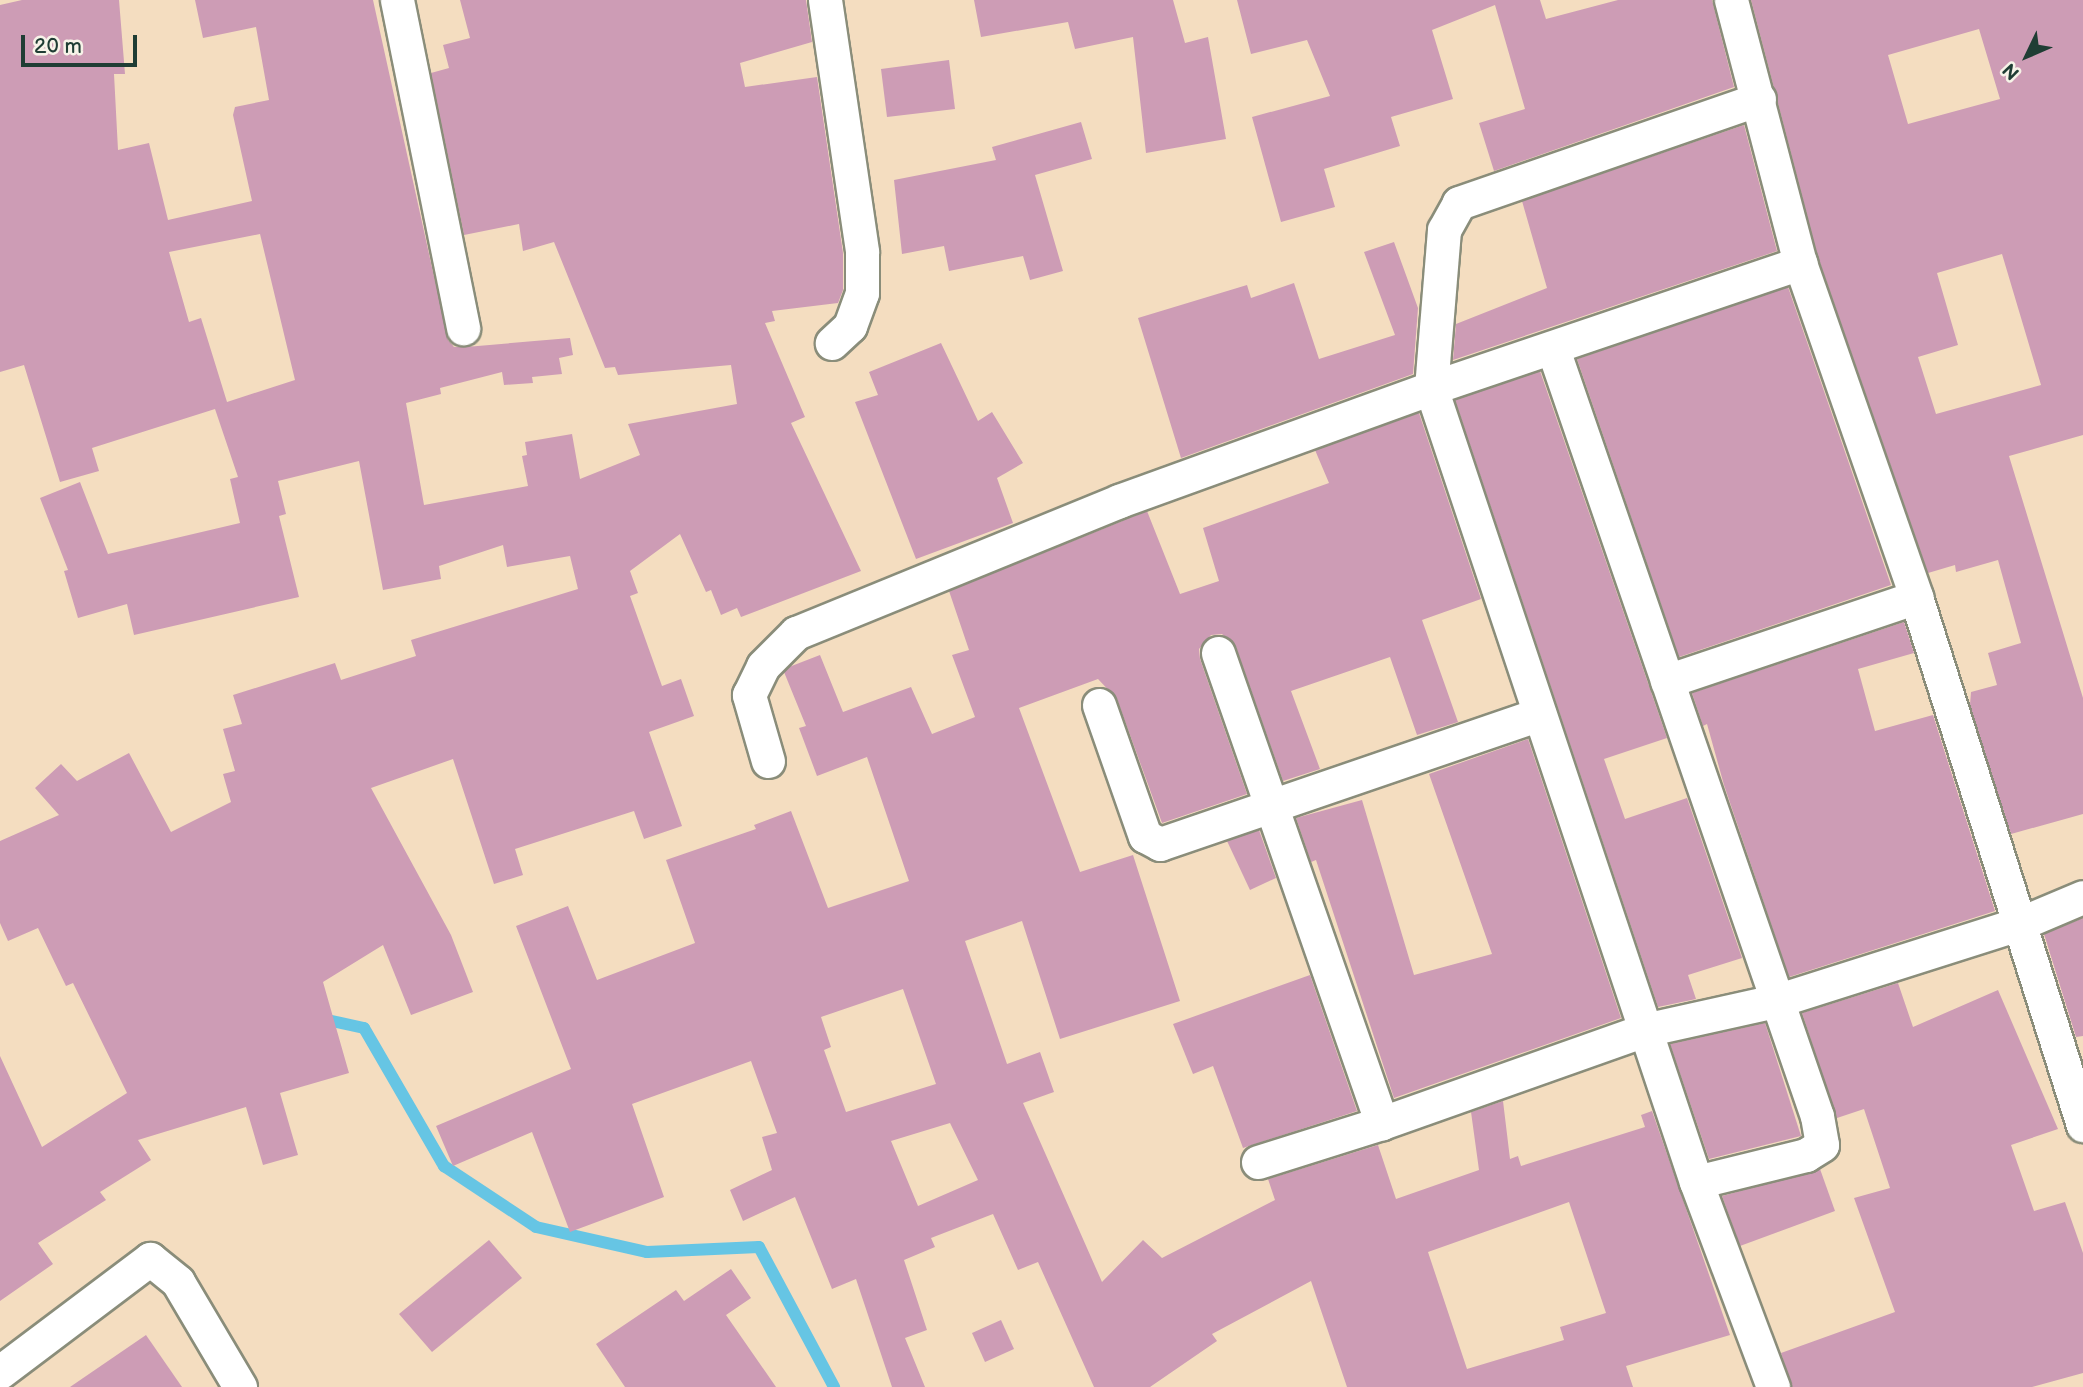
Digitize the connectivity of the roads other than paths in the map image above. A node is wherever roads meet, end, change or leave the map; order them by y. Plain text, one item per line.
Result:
1 (397, 0) edge
2 (825, 0) edge
3 (1731, 0) edge
4 (1759, 99) junction
5 (1800, 264) junction
6 (463, 328) dead end
7 (832, 342) dead end
8 (1553, 349) junction
9 (1431, 387) junction
10 (1916, 597) junction
11 (1218, 653) dead end
12 (1667, 681) junction
13 (1099, 705) dead end
14 (1539, 714) junction
15 (768, 761) dead end
16 (1272, 809) junction
17 (2083, 897) edge
18 (2019, 924) junction
19 (1779, 1000) junction
20 (1644, 1030) junction
21 (1382, 1123) junction
22 (2083, 1125) edge
23 (1258, 1162) dead end
24 (1696, 1182) junction
25 (0, 1371) edge
26 (240, 1387) edge
27 (1773, 1387) edge

1 - 6 street
2 - 7 street
3 - 4 street
4 - 5 street
4 - 9 street
5 - 8 street
5 - 10 street
8 - 9 street
8 - 12 street
9 - 14 street
9 - 15 street
10 - 12 street
10 - 18 street
11 - 16 street
12 - 19 street
13 - 16 street
14 - 16 street
14 - 20 street
16 - 21 street
17 - 18 street
18 - 19 street
18 - 22 street
19 - 20 street
19 - 24 street
20 - 21 street
20 - 24 street
21 - 23 street
24 - 27 street
25 - 26 street

